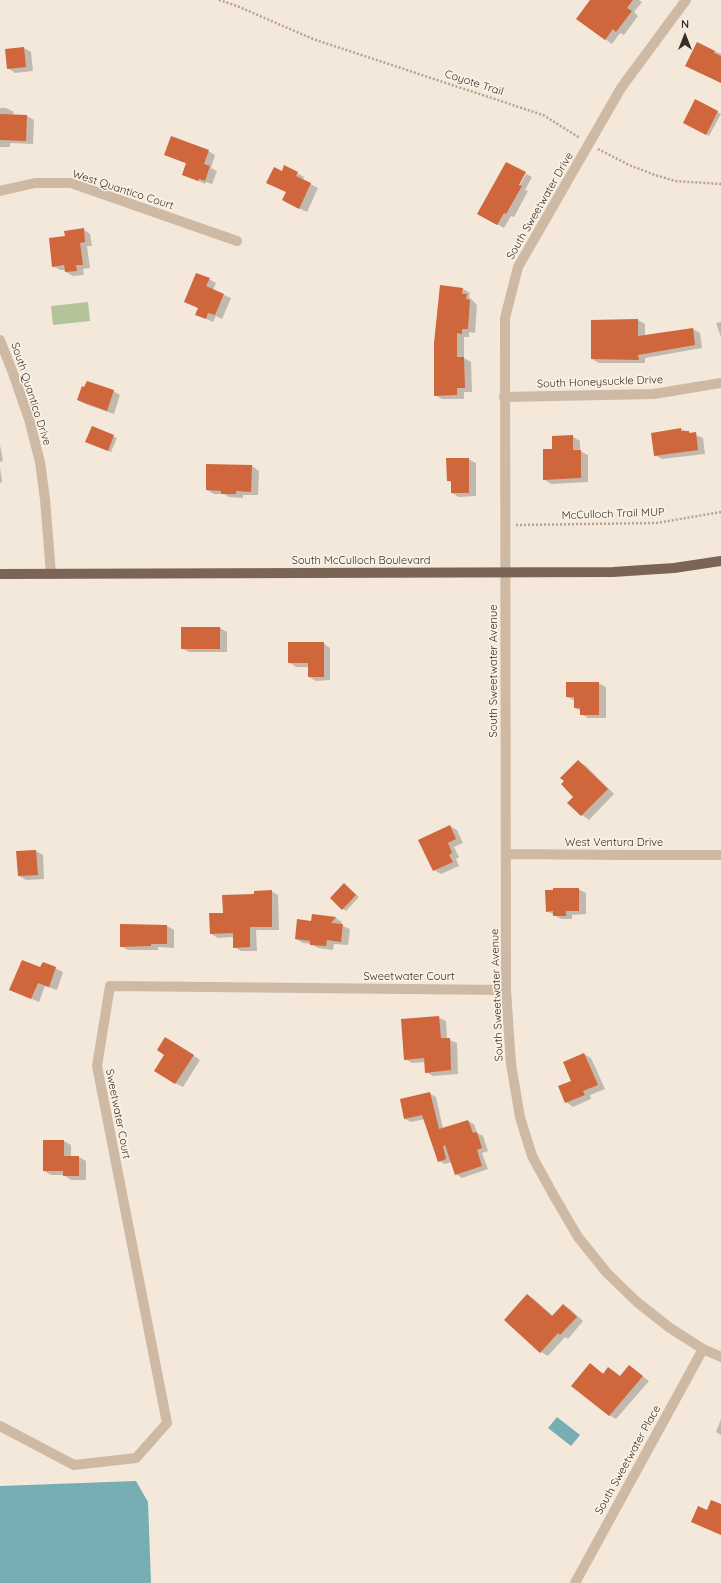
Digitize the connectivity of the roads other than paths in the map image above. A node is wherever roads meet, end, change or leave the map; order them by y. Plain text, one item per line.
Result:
1 (686, 0) edge
2 (0, 191) edge
3 (237, 241) dead end
4 (0, 340) edge
5 (721, 383) edge
6 (504, 397) junction
7 (721, 561) edge
8 (506, 573) junction
9 (0, 574) edge
10 (51, 574) junction
11 (506, 854) junction
12 (721, 855) edge
13 (506, 990) junction
14 (703, 1349) junction
15 (721, 1357) edge
16 (0, 1426) edge
17 (575, 1583) edge

1 - 6 street, South Sweetwater Drive
2 - 3 street, West Quantico Court
4 - 10 street, South Quantico Drive
5 - 6 street, South Honeysuckle Drive
6 - 8 street, South Sweetwater Drive
7 - 8 main road, South McCulloch Boulevard
8 - 10 main road, South McCulloch Boulevard
8 - 11 street, South Sweetwater Avenue
9 - 10 main road, South McCulloch Boulevard
11 - 12 street, West Ventura Drive
11 - 13 street, South Sweetwater Avenue
13 - 14 street, South Sweetwater Avenue
13 - 16 street, Sweetwater Court
14 - 15 street, South Sweetwater Avenue
14 - 17 street, South Sweetwater Place

